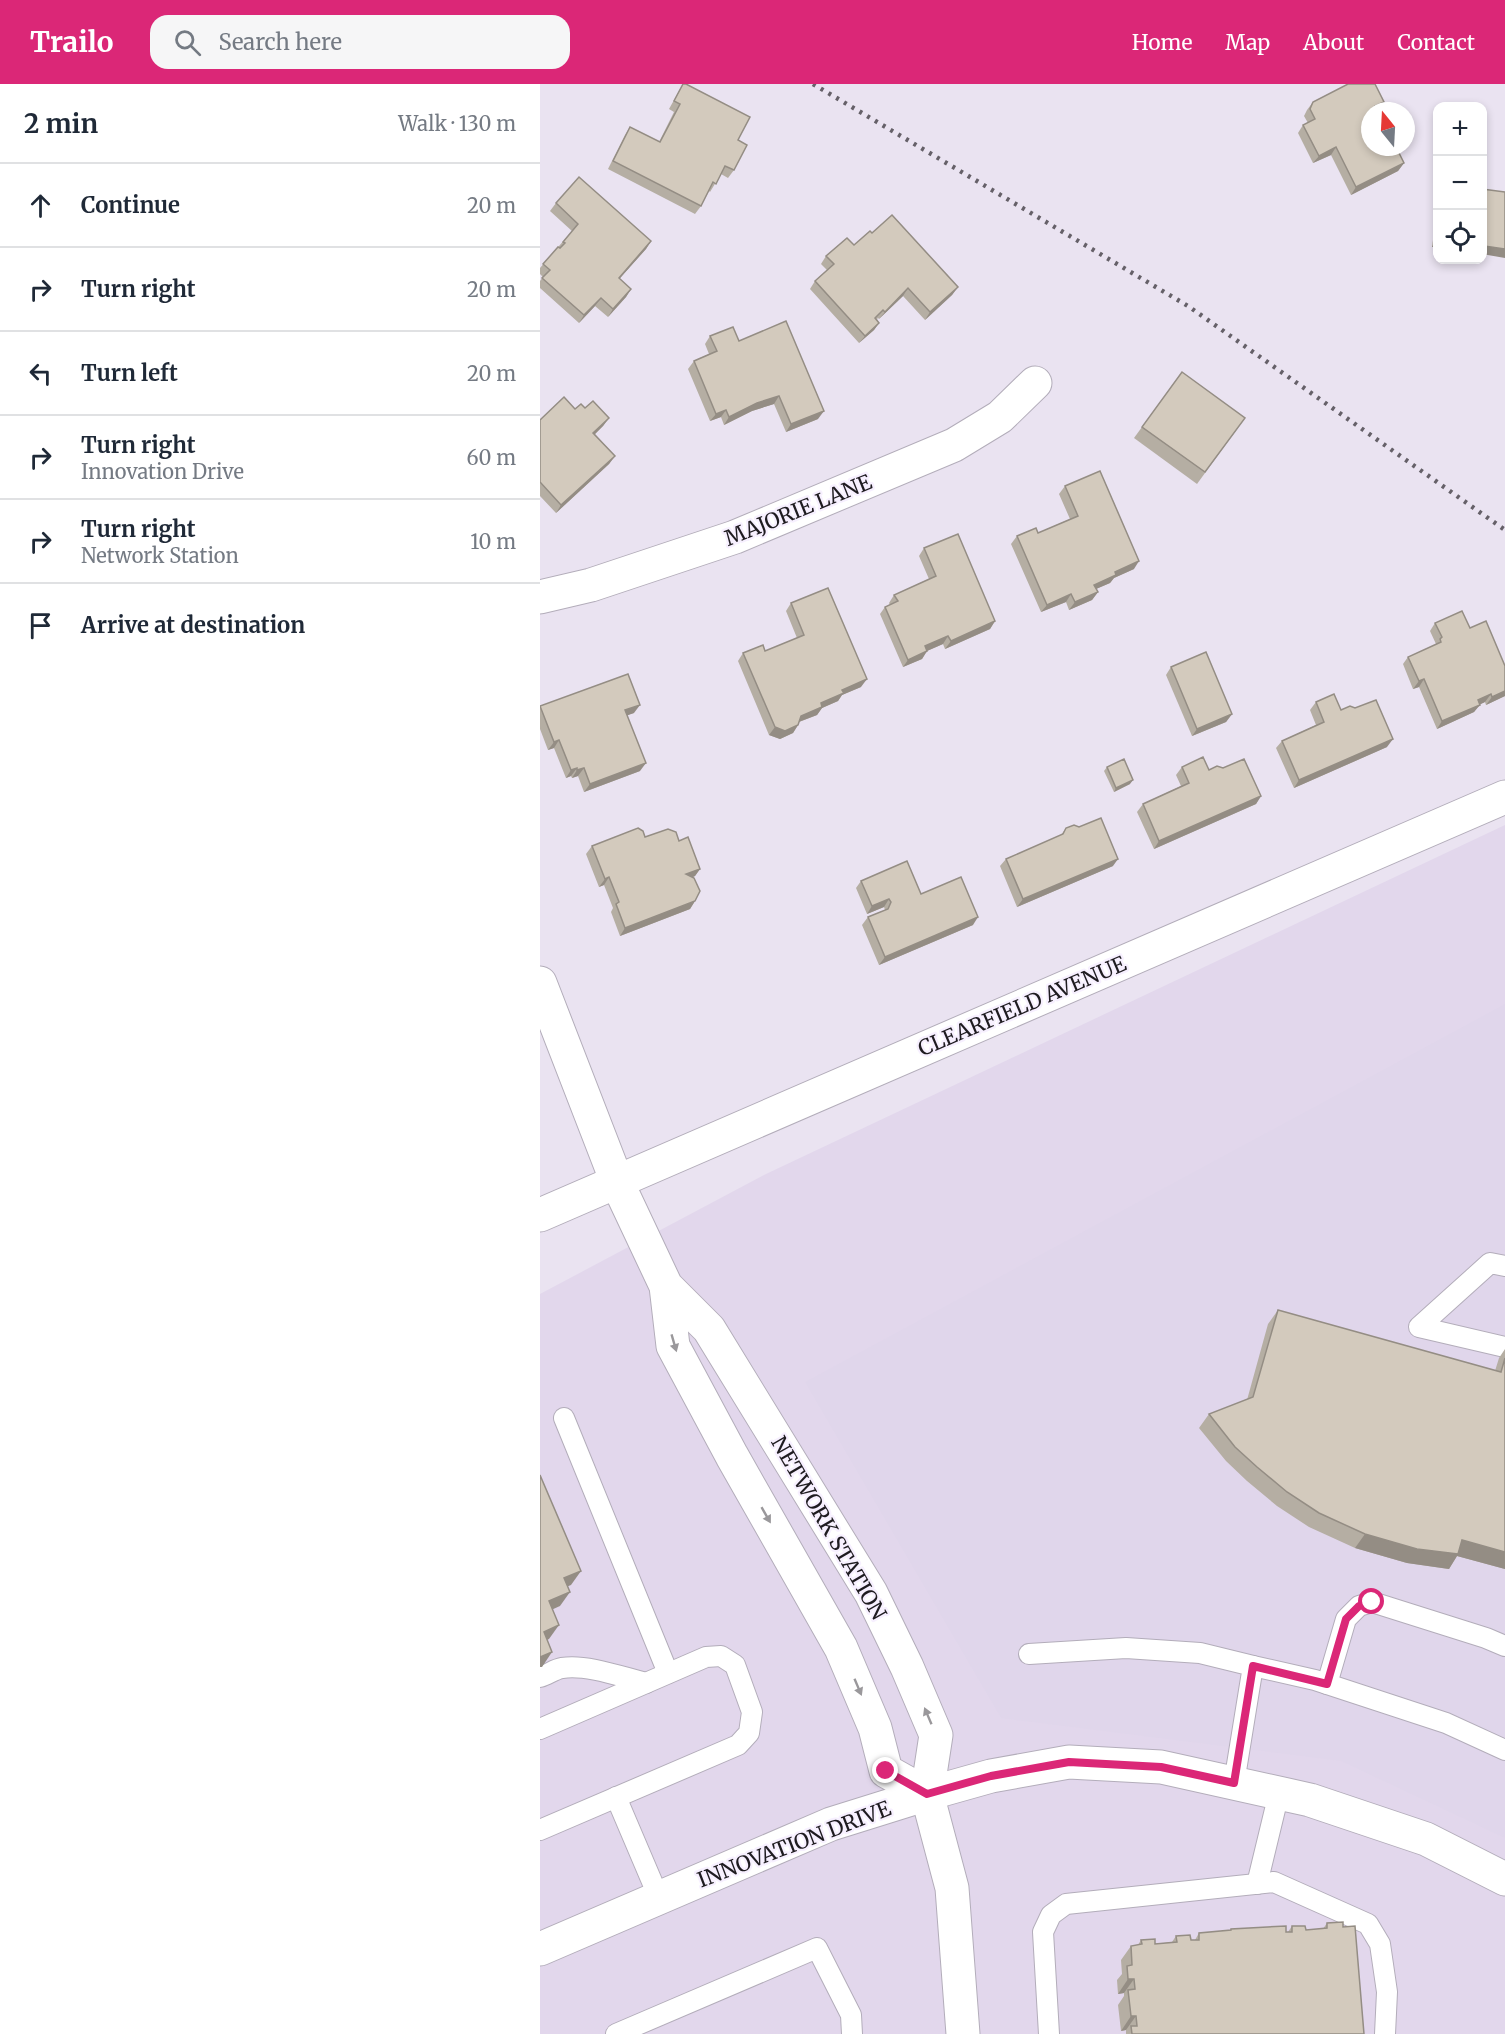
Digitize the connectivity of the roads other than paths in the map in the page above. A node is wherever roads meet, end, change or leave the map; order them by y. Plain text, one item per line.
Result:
1 (1035, 383) dead end
2 (540, 597) edge
3 (1505, 797) edge
4 (540, 983) edge
5 (617, 1182) junction
6 (540, 1215) edge
7 (1505, 1266) edge
8 (666, 1286) junction
9 (1505, 1347) edge
10 (564, 1418) dead end
11 (1505, 1647) edge
12 (1029, 1654) dead end
13 (1253, 1666) junction
14 (668, 1673) junction
15 (540, 1677) edge
16 (646, 1683) junction
17 (1327, 1684) junction
18 (540, 1729) edge
19 (1505, 1750) edge
20 (1234, 1783) junction
21 (1279, 1793) junction
22 (927, 1794) junction
23 (616, 1797) junction
24 (540, 1830) edge
25 (1505, 1879) edge
26 (1257, 1884) junction
27 (659, 1898) junction
28 (540, 1949) edge
29 (850, 2033) edge
30 (616, 2034) edge
31 (963, 2034) edge
32 (1049, 2034) edge
33 (1385, 2034) edge

1 - 2 street, MAJORIE LANE
3 - 5 street, CLEARFIELD AVENUE
4 - 5 street, NETWORK STATION
5 - 6 street, CLEARFIELD AVENUE
5 - 8 street, NETWORK STATION
7 - 9 lane
8 -> 22 street, NETWORK STATION
22 -> 8 street, NETWORK STATION
10 - 14 lane
11 - 17 lane
12 - 13 lane
13 - 17 lane
13 - 20 lane
14 - 16 lane
14 - 23 lane
15 - 16 lane
16 - 18 lane
17 - 19 lane
20 - 21 street, INNOVATION DRIVE
20 - 22 street, INNOVATION DRIVE
21 - 25 street, INNOVATION DRIVE
21 - 26 lane
22 - 27 street, INNOVATION DRIVE
22 - 31 street, NETWORK STATION
23 - 24 lane
23 - 27 lane
26 - 32 lane
26 - 33 lane
27 - 28 street, INNOVATION DRIVE
29 - 30 lane

